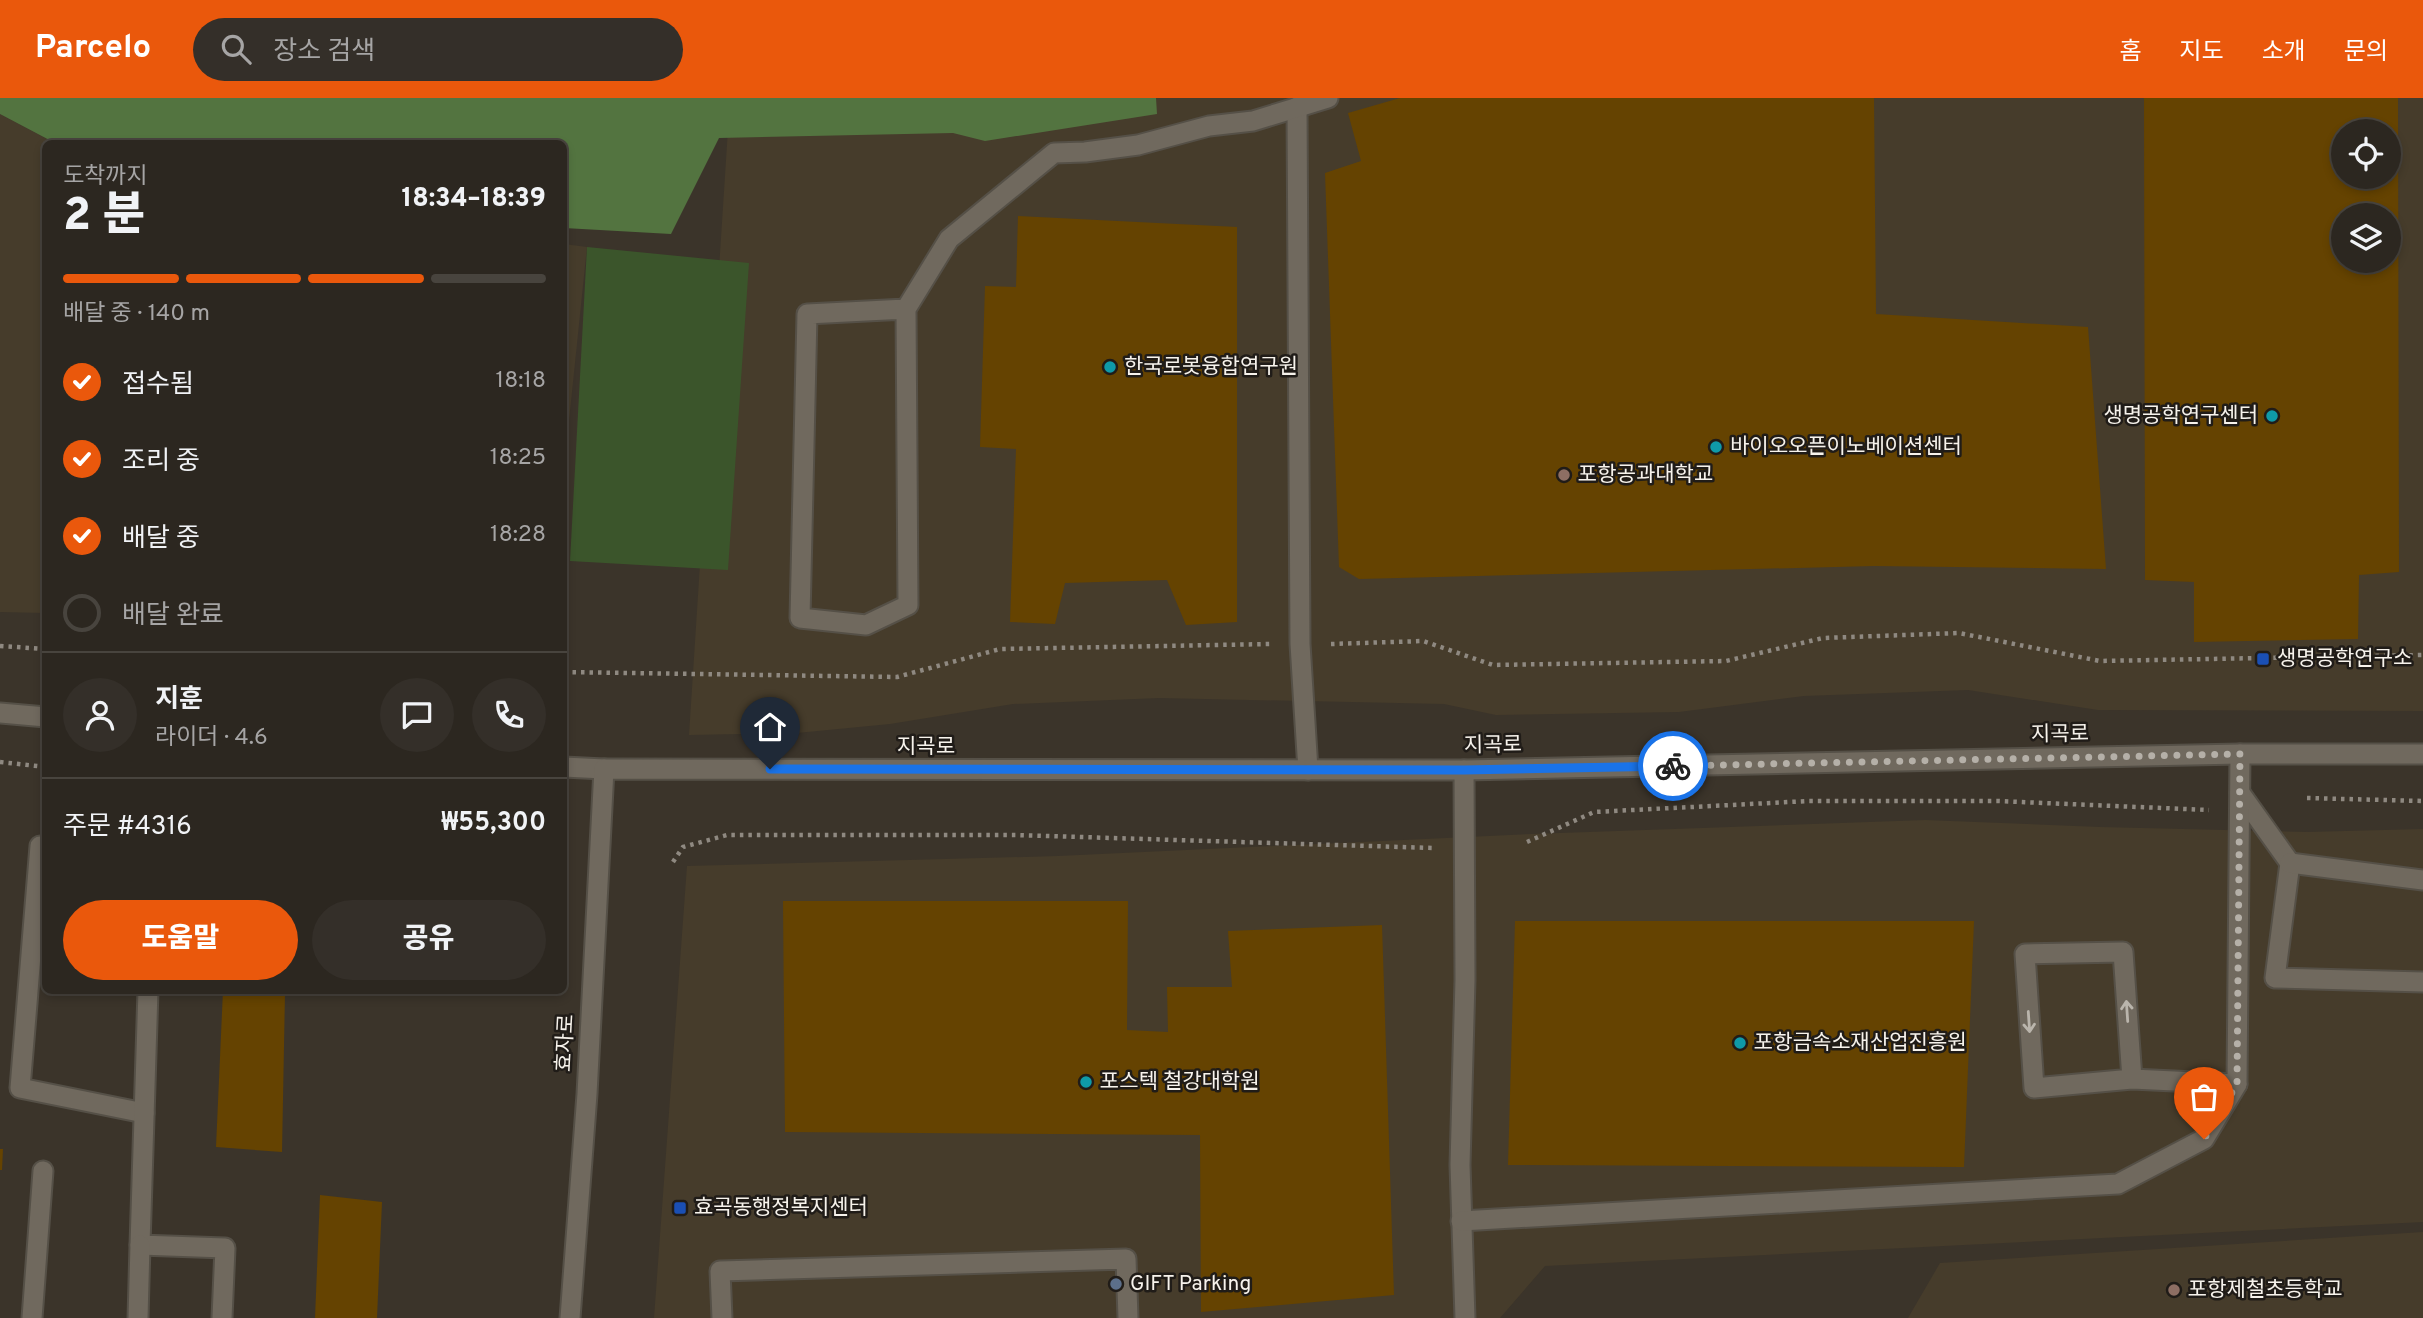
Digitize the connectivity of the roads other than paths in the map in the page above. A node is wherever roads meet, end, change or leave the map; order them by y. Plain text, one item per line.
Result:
1 (1328, 98) edge
2 (1297, 107) junction
3 (906, 309) junction
4 (0, 713) edge
5 (42, 717) edge
6 (2240, 754) junction
7 (2423, 754) edge
8 (567, 767) edge
9 (604, 769) junction
10 (1464, 770) junction
11 (1308, 771) junction
12 (2240, 793) junction
13 (40, 846) dead end
14 (2290, 863) junction
15 (2423, 880) edge
16 (37, 966) edge
17 (2423, 982) edge
18 (148, 994) edge
19 (2132, 1079) junction
20 (2237, 1084) junction
21 (144, 1113) junction
22 (43, 1171) dead end
23 (1461, 1221) junction
24 (140, 1245) junction
25 (33, 1318) edge
26 (138, 1318) edge
27 (222, 1318) edge
28 (569, 1318) edge
29 (722, 1318) edge
30 (1128, 1318) edge
31 (1465, 1318) edge

1 - 2 street
2 - 3 street
2 - 11 street
3 - 3 street
4 - 5 street
6 - 7 street, 지곡로
6 - 10 street, 지곡로
6 - 12 street
8 - 9 street, 지곡로
9 - 11 street, 지곡로
9 - 28 street, 효자로
10 - 11 street, 지곡로
10 - 23 street
12 - 14 street
12 - 20 street
13 - 16 street
14 - 15 street
14 - 17 street
16 - 21 street
18 - 21 street
19 -> 19 street
19 - 20 street
20 - 23 street
21 - 24 street
22 - 25 street
23 - 31 street
24 - 26 street
24 - 27 street
29 - 30 street

